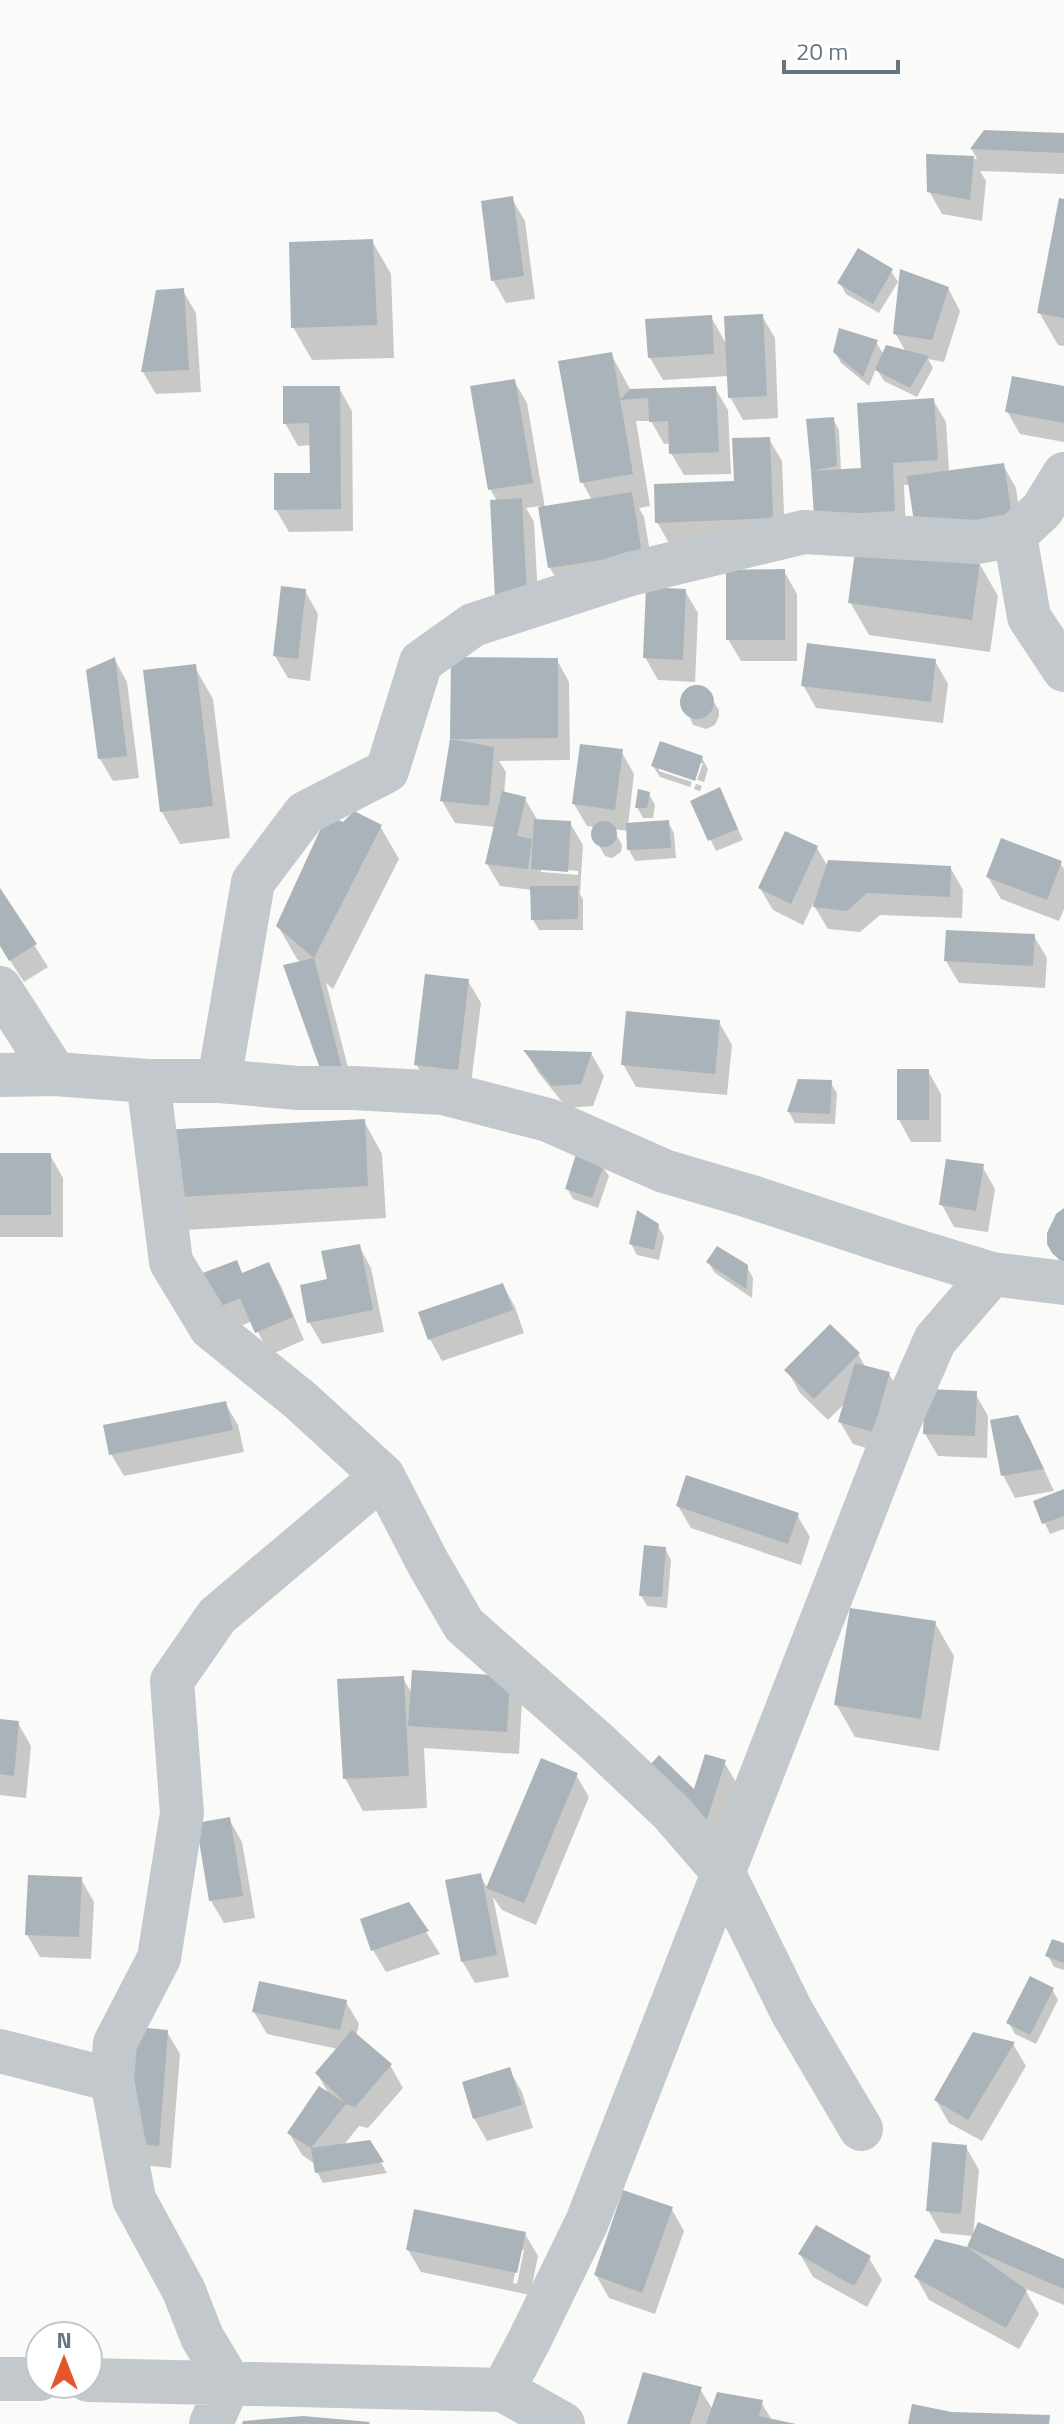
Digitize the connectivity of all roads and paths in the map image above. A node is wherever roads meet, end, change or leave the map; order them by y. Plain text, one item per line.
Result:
1 (1064, 474) edge
2 (1015, 535) junction
3 (1064, 670) edge
4 (0, 988) edge
5 (55, 1074) junction
6 (0, 1075) edge
7 (148, 1081) junction
8 (219, 1081) junction
9 (992, 1274) junction
10 (1064, 1283) edge
11 (383, 1476) junction
12 (723, 1872) junction
13 (0, 2051) edge
14 (112, 2080) junction
15 (861, 2129) dead end
16 (0, 2379) edge
17 (24, 2379) edge
18 (104, 2380) edge
19 (229, 2382) junction
20 (503, 2390) junction
21 (211, 2424) edge
22 (563, 2424) edge

1 - 2 street
2 - 3 street
2 - 8 street
4 - 5 street
5 - 6 street
5 - 7 street
7 - 8 street
7 - 11 street
8 - 9 street
9 - 10 street
9 - 12 street
11 - 12 street
11 - 14 street
12 - 15 street
12 - 20 street
13 - 14 street
14 - 19 street
16 - 17 street
18 - 19 street
19 - 20 street
19 - 21 street
20 - 22 street

